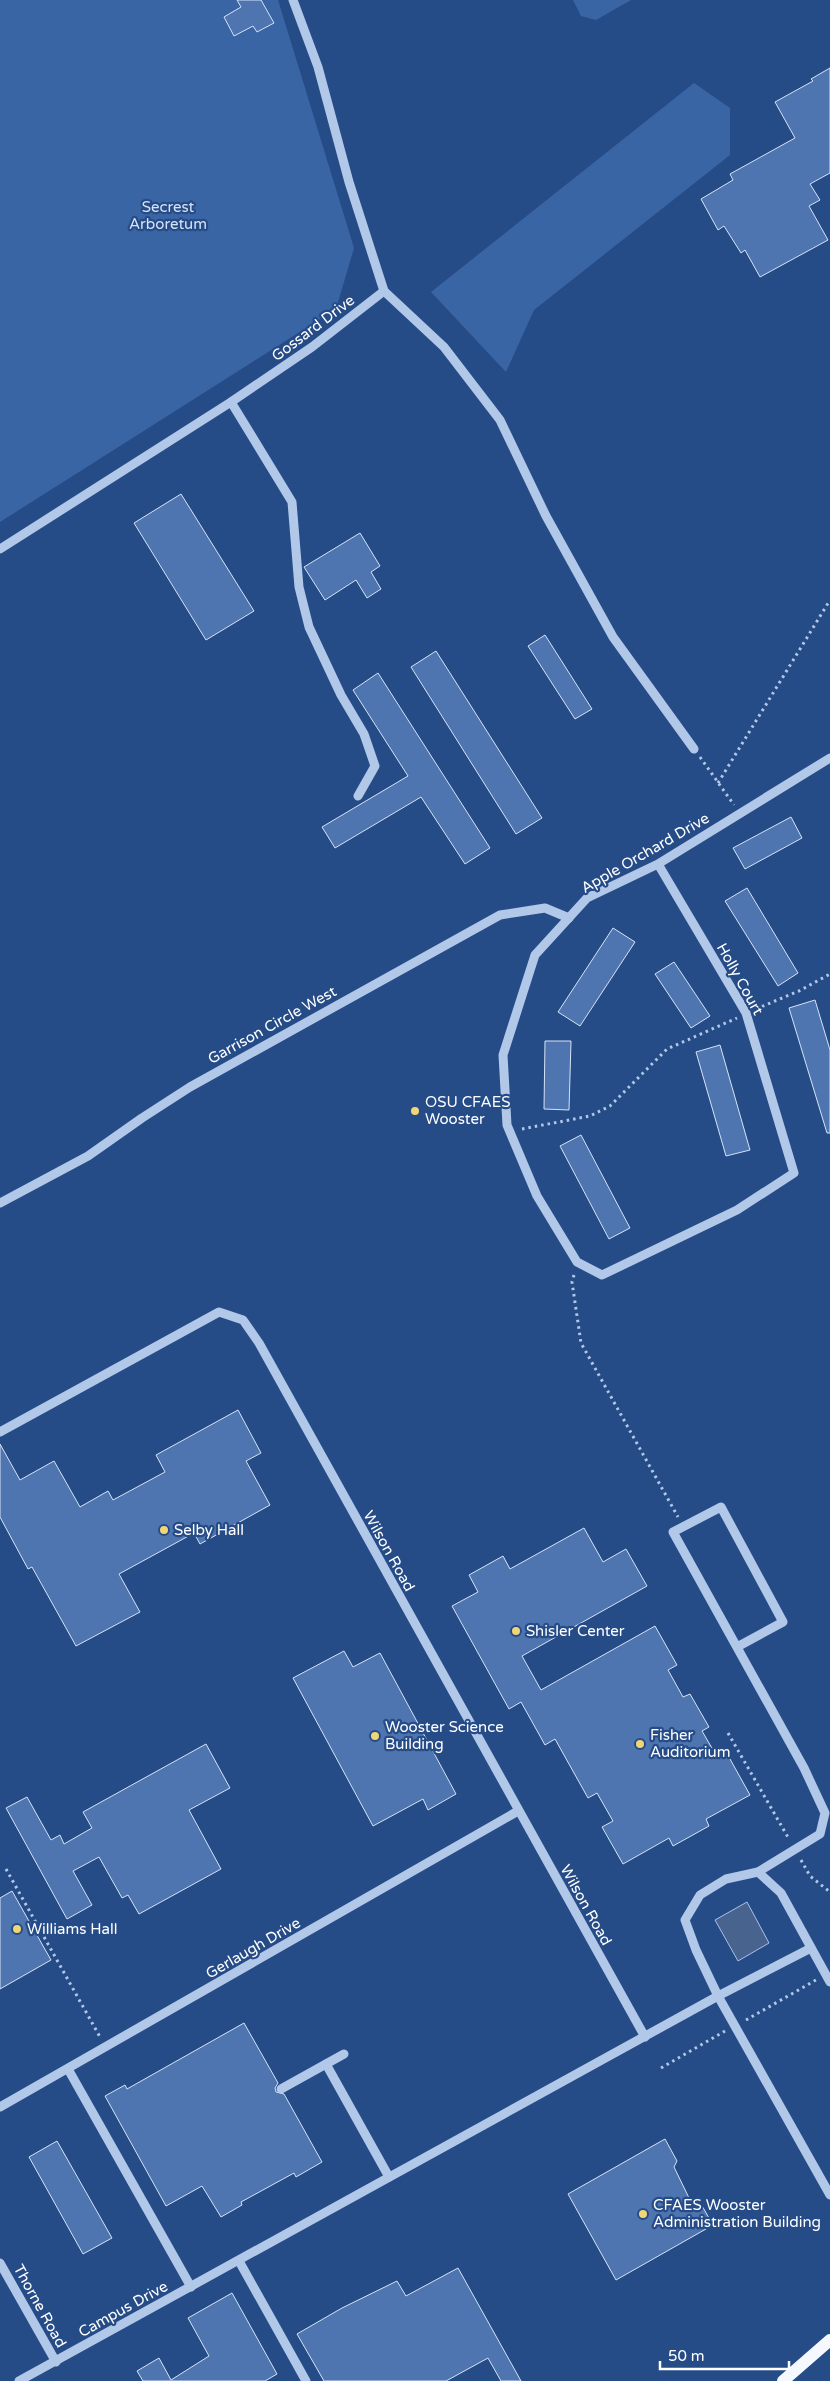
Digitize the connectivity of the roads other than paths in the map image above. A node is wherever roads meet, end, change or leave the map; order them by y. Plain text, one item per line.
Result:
1 (294, 0) edge
2 (384, 291) junction
3 (231, 402) junction
4 (0, 549) edge
5 (694, 750) road end
6 (830, 758) edge
7 (358, 796) dead end
8 (658, 864) junction
9 (569, 918) junction
10 (0, 1203) edge
11 (577, 1262) joint
12 (0, 1432) edge
13 (737, 1647) junction
14 (518, 1811) junction
15 (758, 1872) junction
16 (811, 1948) junction
17 (830, 1982) edge
18 (718, 1996) junction
19 (645, 2037) junction
20 (344, 2054) dead end
21 (326, 2064) junction
22 (68, 2069) junction
23 (281, 2089) dead end
24 (0, 2107) edge
25 (389, 2177) junction
26 (830, 2195) edge
27 (239, 2261) junction
28 (0, 2263) edge
29 (191, 2287) junction
30 (830, 2340) edge
31 (56, 2362) junction
32 (20, 2381) edge
33 (306, 2381) edge
34 (783, 2381) edge

1 - 2 street
2 - 3 street, Gossard Drive
2 - 5 street
3 - 4 street, Gossard Drive
3 - 7 street
6 - 8 street, Apple Orchard Drive
8 - 9 street, Apple Orchard Drive
8 - 11 street, Holly Court
9 - 10 street, Garrison Circle West
9 - 11 street, Apple Orchard Drive
12 - 14 street, Wilson Road
13 - 13 street
13 - 15 street
14 - 19 street, Wilson Road
14 - 22 street, Gerlaugh Drive
15 - 16 street
15 - 18 street
16 - 17 street
16 - 18 street, Campus Drive
18 - 19 street, Campus Drive
18 - 26 street
19 - 25 street, Campus Drive
20 - 21 street
21 - 23 street
21 - 25 street
22 - 24 street, Gerlaugh Drive
22 - 29 street
25 - 27 street, Campus Drive
27 - 29 street, Campus Drive
27 - 33 street
28 - 31 street, Thorne Road
29 - 31 street, Campus Drive
30 - 34 main road
31 - 32 street, Campus Drive

